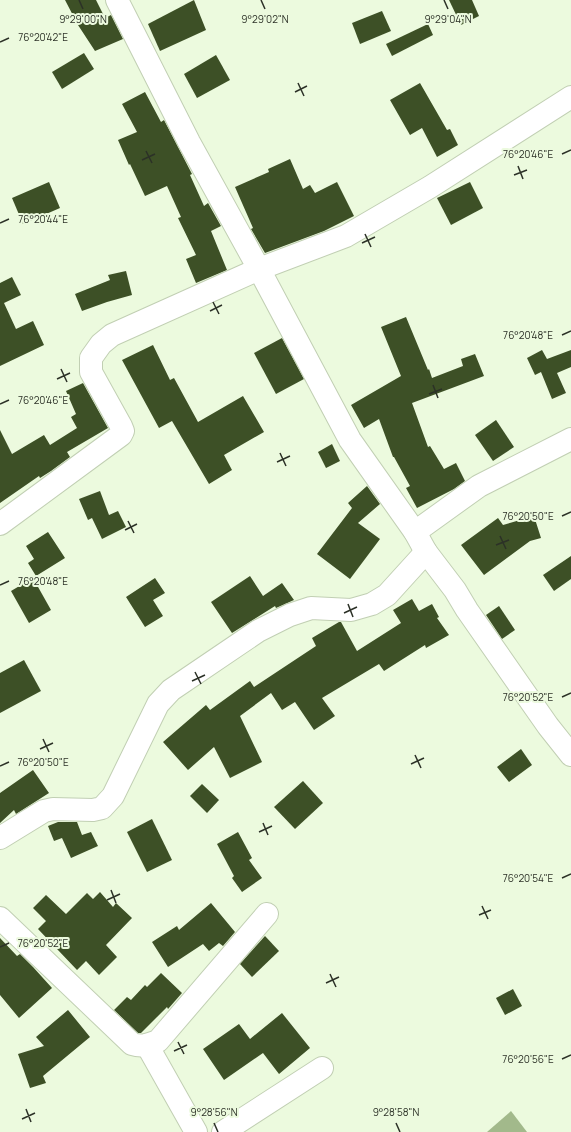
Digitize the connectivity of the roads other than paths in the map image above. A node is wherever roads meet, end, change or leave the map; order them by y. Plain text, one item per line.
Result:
1 (117, 0) edge
2 (571, 97) edge
3 (259, 269) junction
4 (571, 439) edge
5 (0, 524) edge
6 (415, 532) junction
7 (426, 552) junction
8 (571, 755) edge
9 (0, 838) edge
10 (267, 914) dead end
11 (0, 918) edge
12 (147, 1046) junction
13 (322, 1068) dead end
14 (196, 1132) edge
15 (224, 1132) edge

1 - 3 street
2 - 3 street
3 - 5 street
3 - 6 street
4 - 6 street
6 - 7 street
7 - 8 street
7 - 9 street
10 - 12 street
11 - 12 street
12 - 14 street
13 - 15 street

